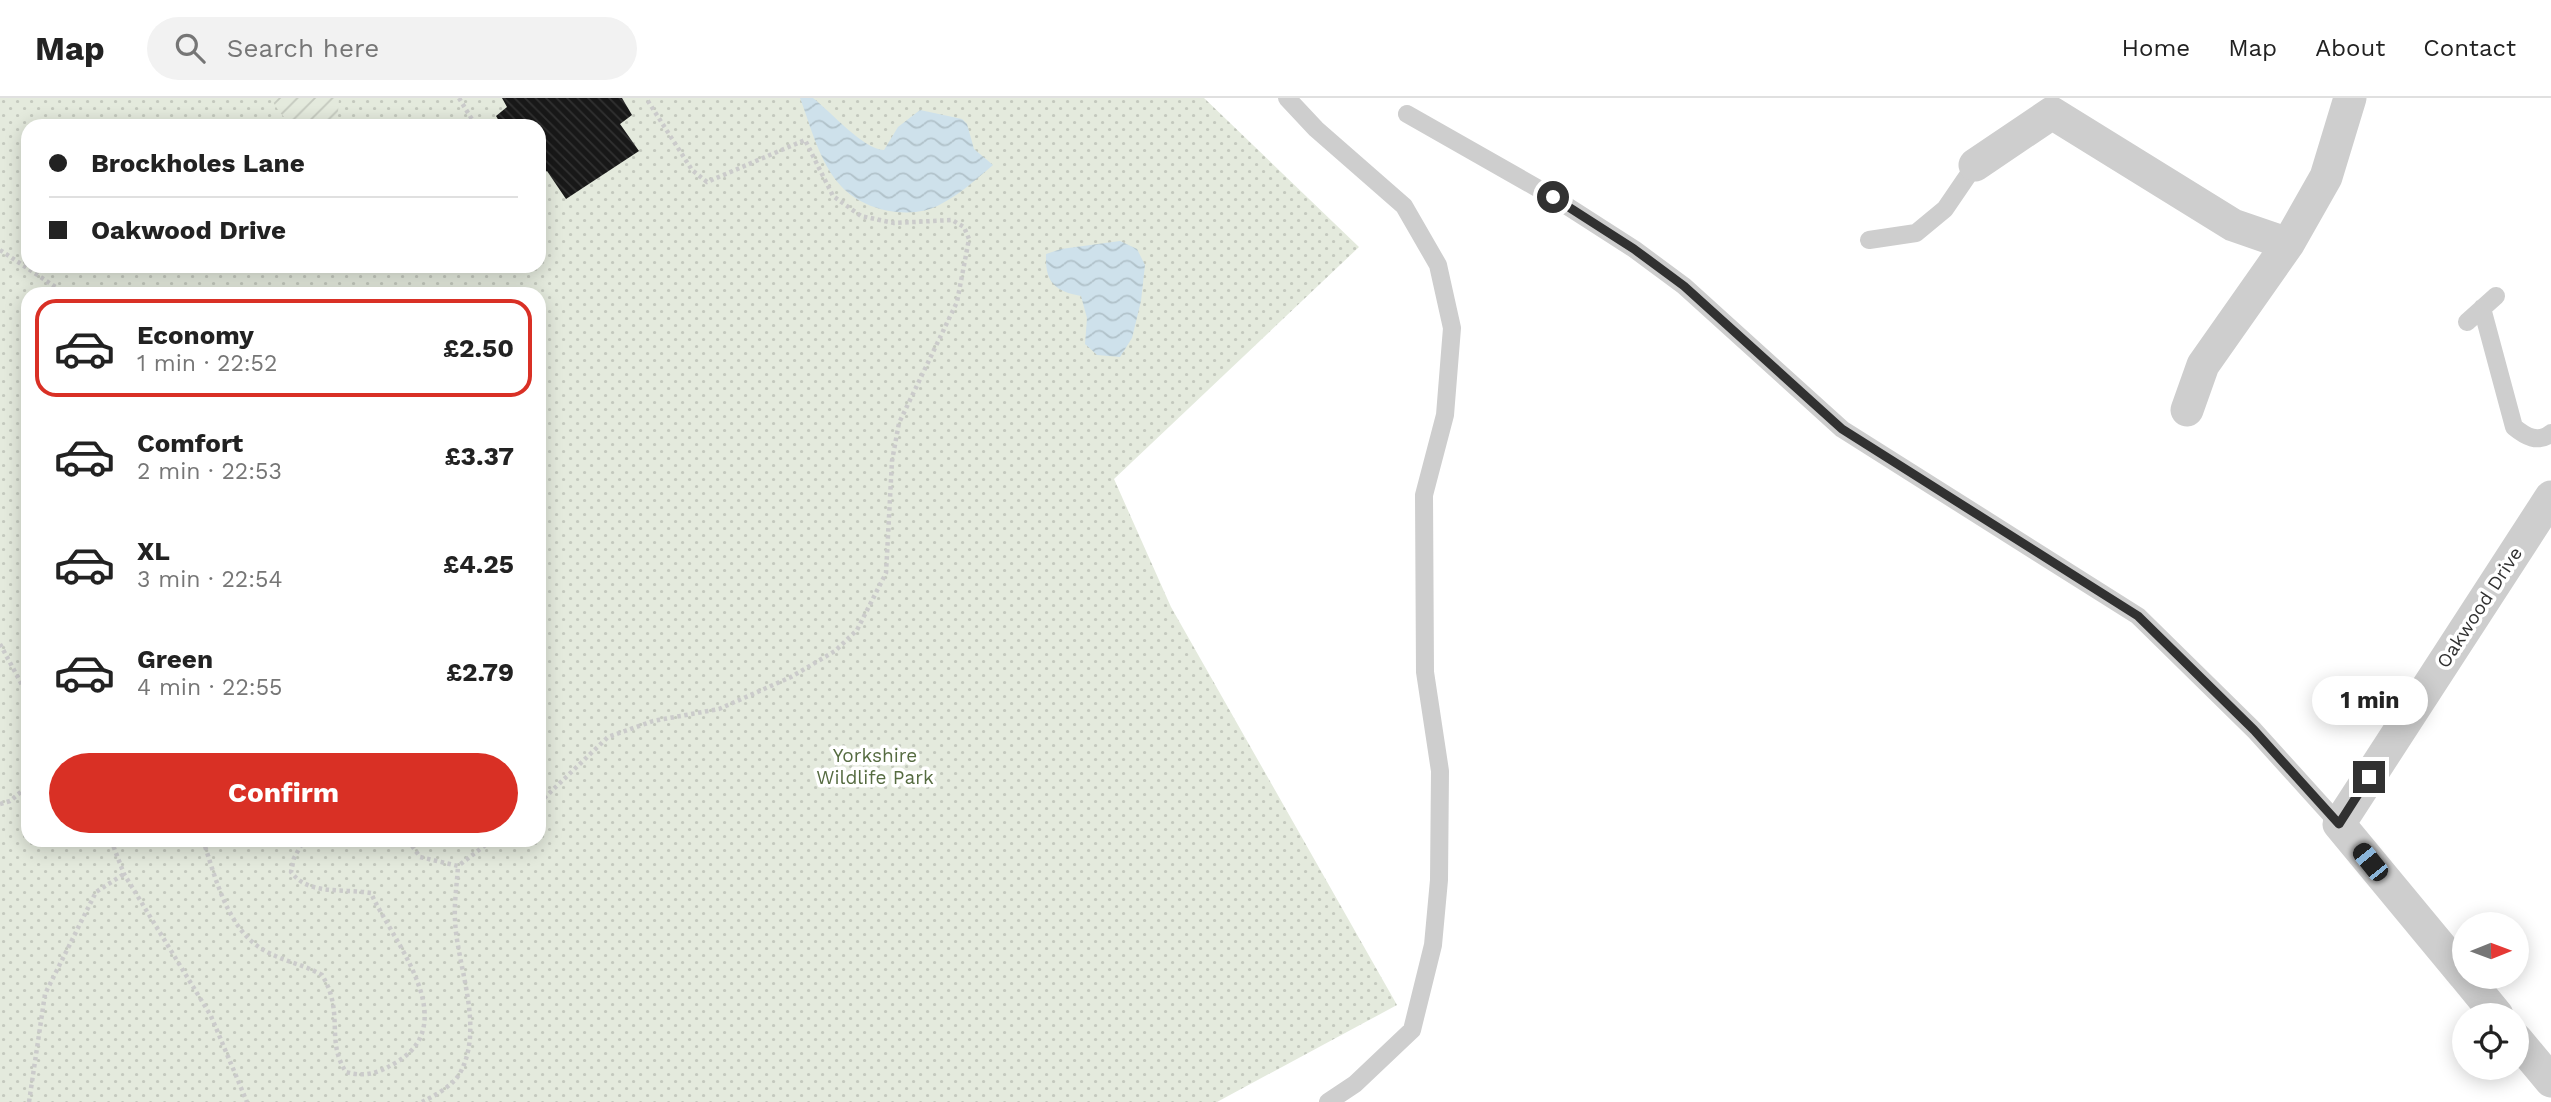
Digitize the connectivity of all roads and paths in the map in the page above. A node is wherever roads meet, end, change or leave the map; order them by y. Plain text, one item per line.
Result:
1 (459, 98) edge
2 (646, 98) edge
3 (1287, 98) edge
4 (2350, 98) edge
5 (2055, 106) edge
6 (1407, 114) dead end
7 (472, 119) edge
8 (1975, 165) joint
9 (1869, 240) dead end
10 (2288, 244) junction
11 (0, 250) edge
12 (21, 264) edge
13 (34, 273) edge
14 (56, 287) edge
15 (2496, 296) dead end
16 (2482, 309) junction
17 (2467, 323) dead end
18 (2188, 411) dead end
19 (2551, 433) edge
20 (2551, 497) edge
21 (1, 646) edge
22 (21, 683) edge
23 (21, 792) edge
24 (546, 796) edge
25 (0, 804) edge
26 (2339, 824) junction
27 (114, 847) edge
28 (206, 847) edge
29 (300, 847) edge
30 (413, 847) edge
31 (483, 847) edge
32 (458, 866) junction
33 (124, 874) junction
34 (2452, 961) edge
35 (2475, 989) edge
36 (2487, 1003) edge
37 (2529, 1055) edge
38 (2551, 1081) edge
39 (29, 1102) edge
40 (247, 1102) edge
41 (422, 1102) edge
42 (1328, 1102) edge

1 - 7 path
2 - 24 path
3 - 42 lane
4 - 10 street
5 - 8 street
5 - 10 street
6 - 26 lane
8 - 9 lane
10 - 18 street
11 - 12 path
13 - 14 path
15 - 16 lane
16 - 17 lane
16 - 19 lane
20 - 26 street, Oakwood Drive
21 - 22 path
23 - 25 path
26 - 34 street
27 - 33 path
28 - 29 path
30 - 32 path
31 - 32 path
32 - 41 path
33 - 39 path
33 - 40 path
35 - 36 street
37 - 38 street

